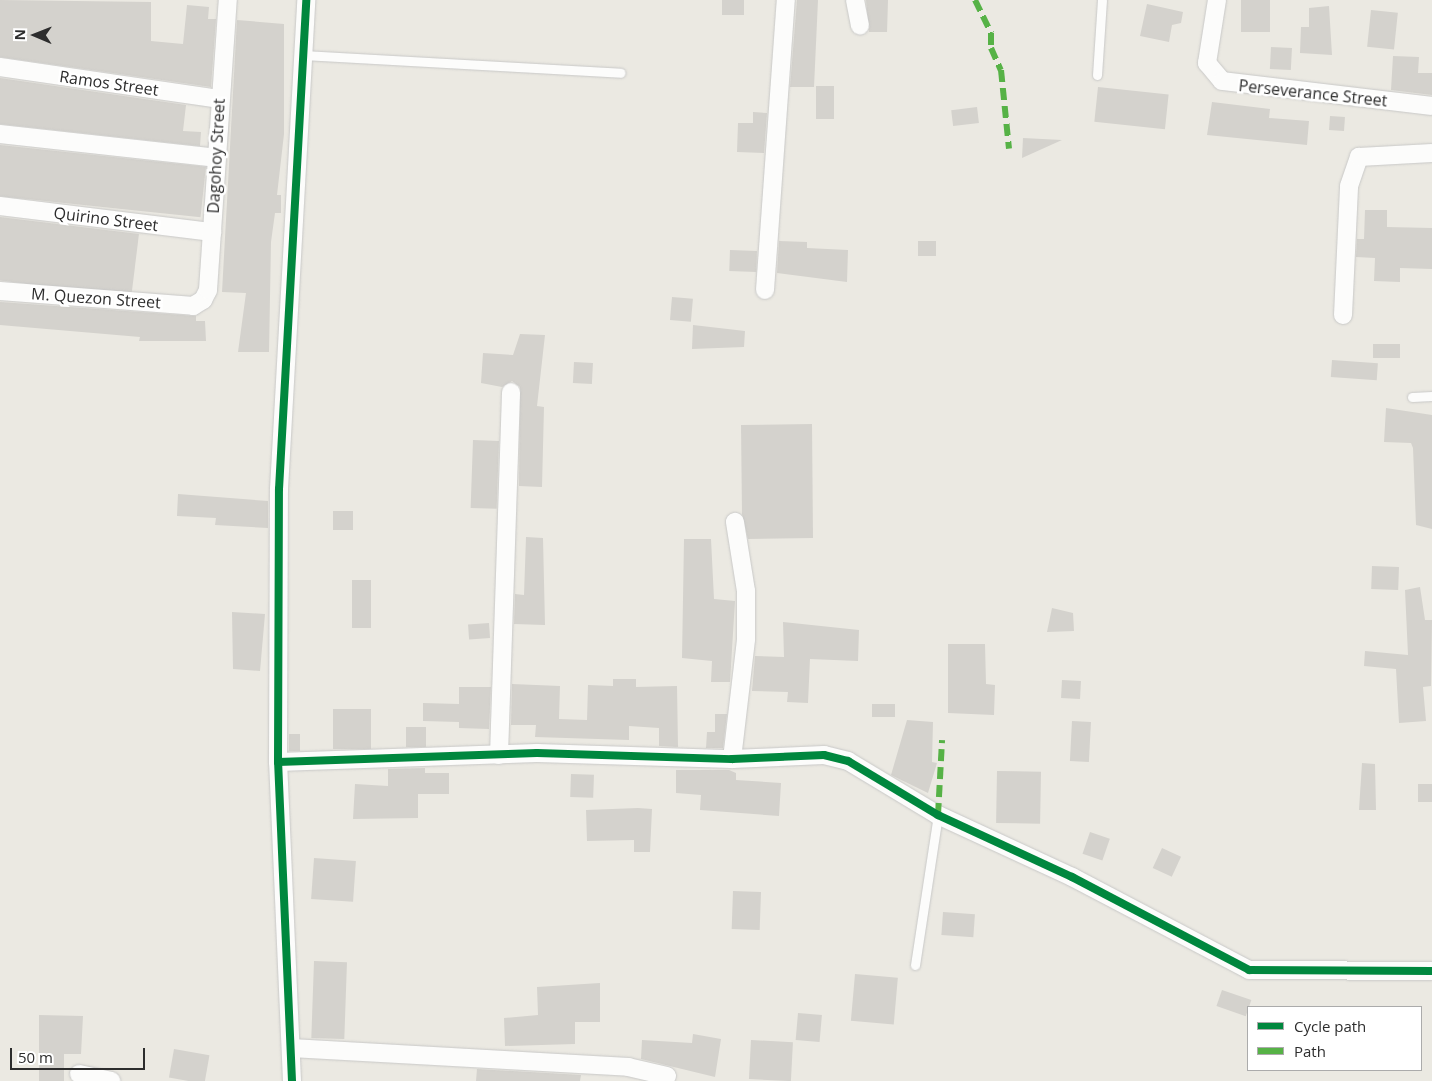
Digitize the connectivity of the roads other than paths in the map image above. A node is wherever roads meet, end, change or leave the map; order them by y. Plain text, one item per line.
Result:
1 (228, 0) edge
2 (786, 0) edge
3 (855, 0) edge
4 (1102, 0) edge
5 (1217, 0) edge
6 (301, 1) edge
7 (860, 26) dead end
8 (303, 55) junction
9 (0, 67) edge
10 (620, 73) dead end
11 (1097, 76) dead end
12 (219, 99) junction
13 (1432, 106) edge
14 (0, 134) edge
15 (1432, 153) edge
16 (216, 158) junction
17 (0, 206) edge
18 (212, 232) junction
19 (0, 290) edge
20 (765, 290) dead end
21 (193, 306) joint
22 (1343, 315) dead end
23 (511, 392) dead end
24 (1432, 396) edge
25 (1412, 397) dead end
26 (736, 522) dead end
27 (499, 755) junction
28 (732, 759) junction
29 (278, 762) junction
30 (938, 815) junction
31 (915, 965) dead end
32 (1432, 971) edge
33 (291, 1048) junction
34 (79, 1074) dead end
35 (667, 1076) dead end
36 (111, 1081) edge
37 (292, 1081) edge

1 - 12 street, Dagohoy Street
2 - 20 street
3 - 7 street
4 - 11 lane
5 - 13 street, Perseverance Street
6 - 8 street
8 - 10 lane
8 - 29 street
9 - 12 street, Ramos Street
12 - 16 street, Dagohoy Street
14 - 16 street
15 - 22 street
16 - 18 street, Dagohoy Street
17 - 18 street, Quirino Street
18 - 21 street, Dagohoy Street
19 - 21 street, M. Quezon Street
23 - 27 street
24 - 25 lane
26 - 28 street
27 - 28 street
27 - 29 street
28 - 30 street
29 - 33 street
30 - 31 lane
30 - 32 street
33 - 35 street
33 - 37 street
34 - 36 street

